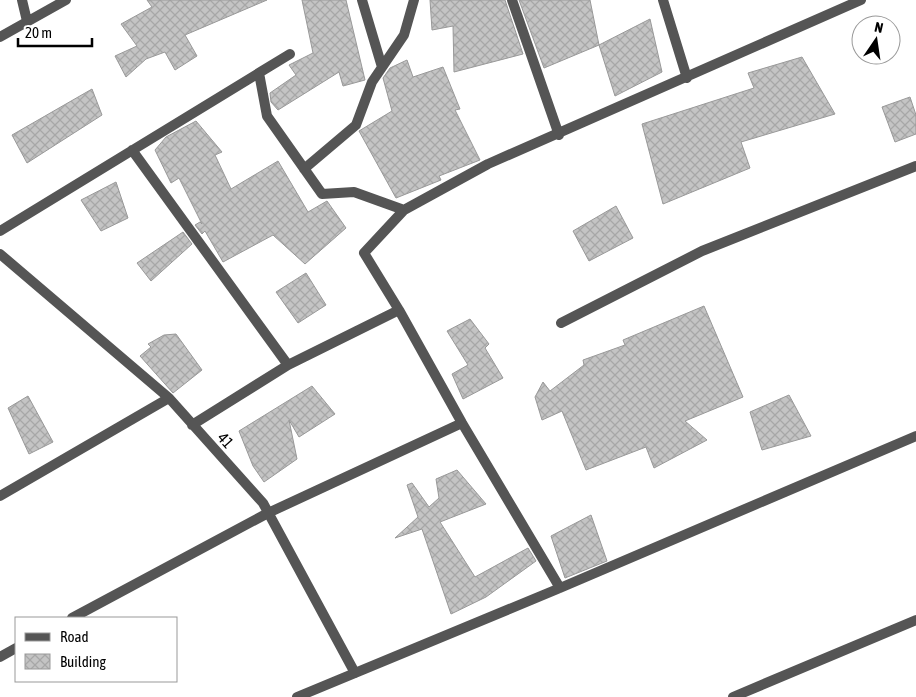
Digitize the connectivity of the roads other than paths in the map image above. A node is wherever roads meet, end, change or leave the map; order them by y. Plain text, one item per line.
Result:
1 (22, 0) edge
2 (66, 0) edge
3 (362, 0) edge
4 (414, 0) edge
5 (512, 0) edge
6 (663, 0) edge
7 (861, 0) edge
8 (27, 22) junction
9 (0, 36) edge
10 (290, 54) dead end
11 (382, 67) junction
12 (260, 73) junction
13 (687, 78) junction
14 (559, 135) junction
15 (132, 150) junction
16 (916, 166) edge
17 (304, 169) junction
18 (404, 210) junction
19 (0, 231) edge
20 (0, 254) edge
21 (400, 310) junction
22 (561, 323) dead end
23 (288, 364) junction
24 (169, 398) junction
25 (462, 423) junction
26 (192, 425) junction
27 (916, 436) edge
28 (0, 496) edge
29 (268, 513) junction
30 (560, 588) junction
31 (74, 617) edge
32 (916, 620) edge
33 (15, 649) edge
34 (0, 657) edge
35 (355, 673) junction
36 (297, 697) edge
37 (733, 697) edge

1 - 8 street
2 - 8 street
3 - 11 street
4 - 11 street
5 - 14 street
6 - 13 street
7 - 13 street
8 - 9 street
10 - 12 street
11 - 17 street
12 - 15 street
12 - 17 street
13 - 14 street
14 - 18 street
15 - 19 street
15 - 23 street
16 - 22 street
17 - 18 street
18 - 21 street
20 - 24 street, 41
21 - 23 street
21 - 25 street
23 - 26 street
24 - 26 street, 41
24 - 28 street
25 - 29 street
25 - 30 street
26 - 29 street, 41
27 - 30 street
29 - 31 street
29 - 35 street, 41
30 - 35 street
32 - 37 street
33 - 34 street
35 - 36 street

